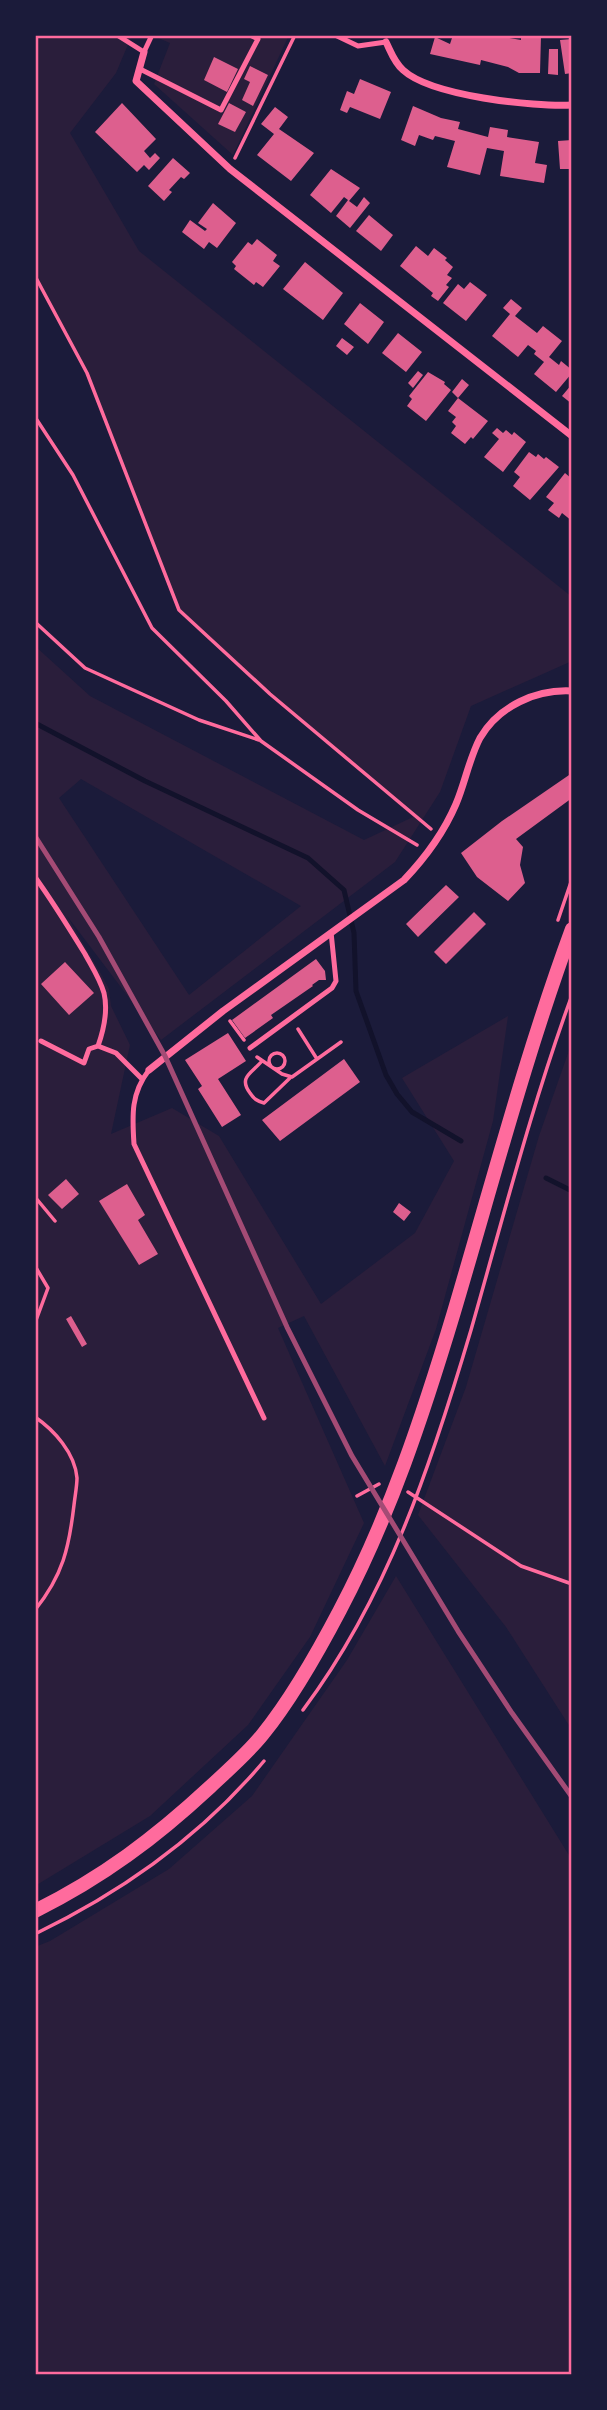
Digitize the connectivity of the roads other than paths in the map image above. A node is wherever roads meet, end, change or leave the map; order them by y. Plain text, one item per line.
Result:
1 (117, 35) edge
2 (152, 35) edge
3 (250, 35) edge
4 (335, 35) edge
5 (386, 42) joint
6 (144, 52) junction
7 (140, 69) junction
8 (572, 105) edge
9 (572, 436) edge
10 (572, 691) edge
11 (35, 877) edge
12 (572, 929) edge
13 (331, 932) junction
14 (41, 1041) dead end
15 (98, 1046) junction
16 (250, 1048) road end
17 (149, 1070) joint
18 (142, 1079) junction
19 (264, 1418) dead end
20 (35, 1910) edge

1 - 6 lane
2 - 6 lane
3 - 7 lane
4 - 5 lane
5 - 8 street
6 - 7 street
7 - 9 street
10 - 13 street
11 - 15 lane
12 - 20 main road
13 - 16 lane
13 - 17 street
14 - 15 lane
15 - 18 lane
17 - 18 lane
18 - 19 lane

